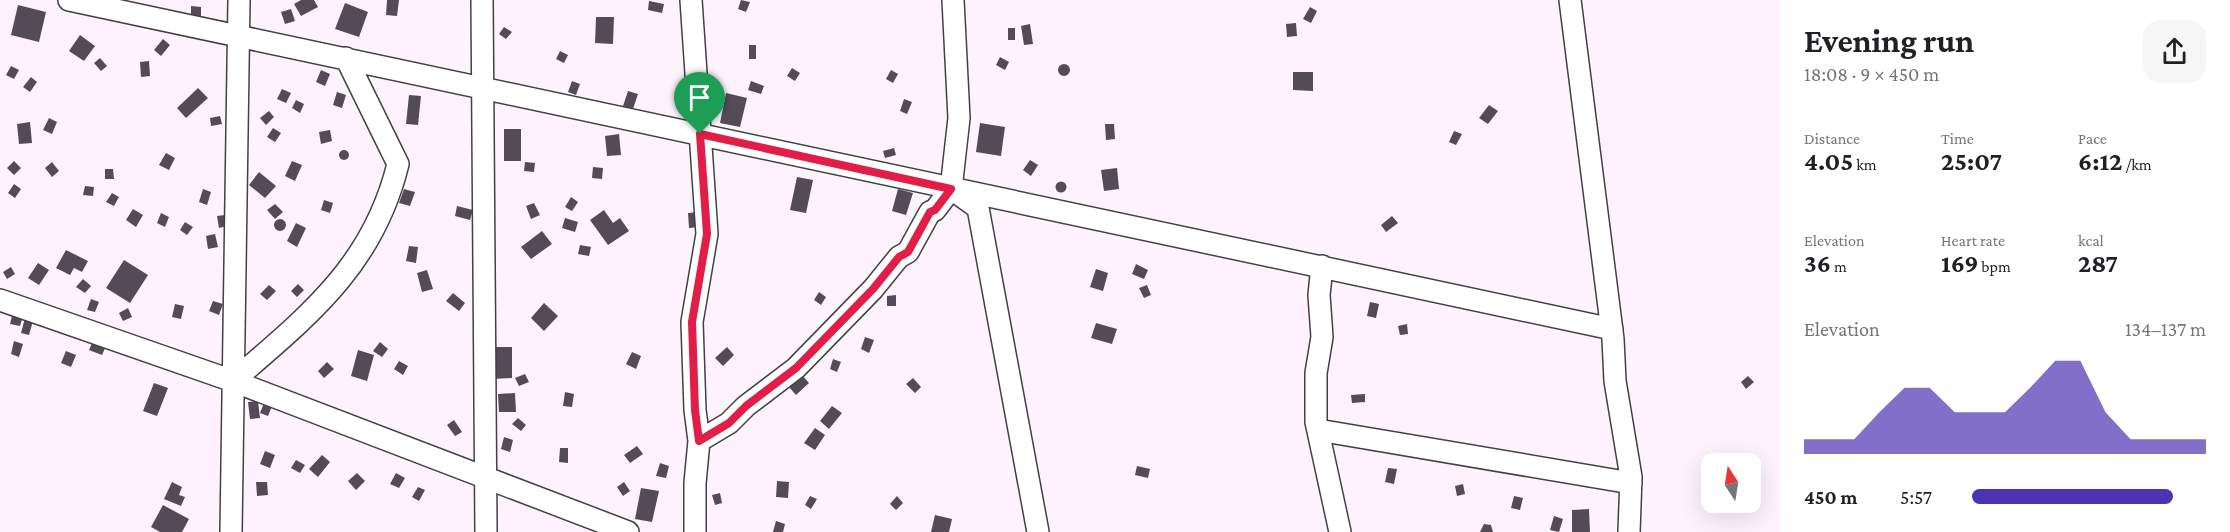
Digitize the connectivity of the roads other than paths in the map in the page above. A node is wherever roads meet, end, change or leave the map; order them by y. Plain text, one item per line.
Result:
1 (69, 0) edge
2 (239, 0) edge
3 (482, 0) edge
4 (691, 0) edge
5 (953, 0) edge
6 (1570, 0) edge
7 (239, 36) junction
8 (346, 58) junction
9 (484, 88) junction
10 (700, 134) junction
11 (951, 189) junction
12 (1322, 266) junction
13 (0, 300) edge
14 (1612, 329) junction
15 (233, 381) junction
16 (1318, 430) junction
17 (699, 441) junction
18 (487, 479) junction
19 (1631, 483) junction
20 (231, 532) edge
21 (486, 532) edge
22 (628, 532) edge
23 (695, 532) edge
24 (1038, 532) edge
25 (1340, 532) edge
26 (1629, 532) edge

1 - 7 street
2 - 7 street
3 - 9 street
4 - 10 street
5 - 11 street
6 - 14 street
7 - 8 street
7 - 15 street
8 - 9 street
8 - 15 street
9 - 10 street
9 - 18 street
10 - 11 street
10 - 17 street
11 - 12 street
11 - 17 street
11 - 24 street
12 - 14 street
12 - 16 street
13 - 15 street
14 - 19 street
15 - 18 street
15 - 20 street
16 - 19 street
16 - 25 street
17 - 23 street
18 - 21 street
18 - 22 street
19 - 26 street

